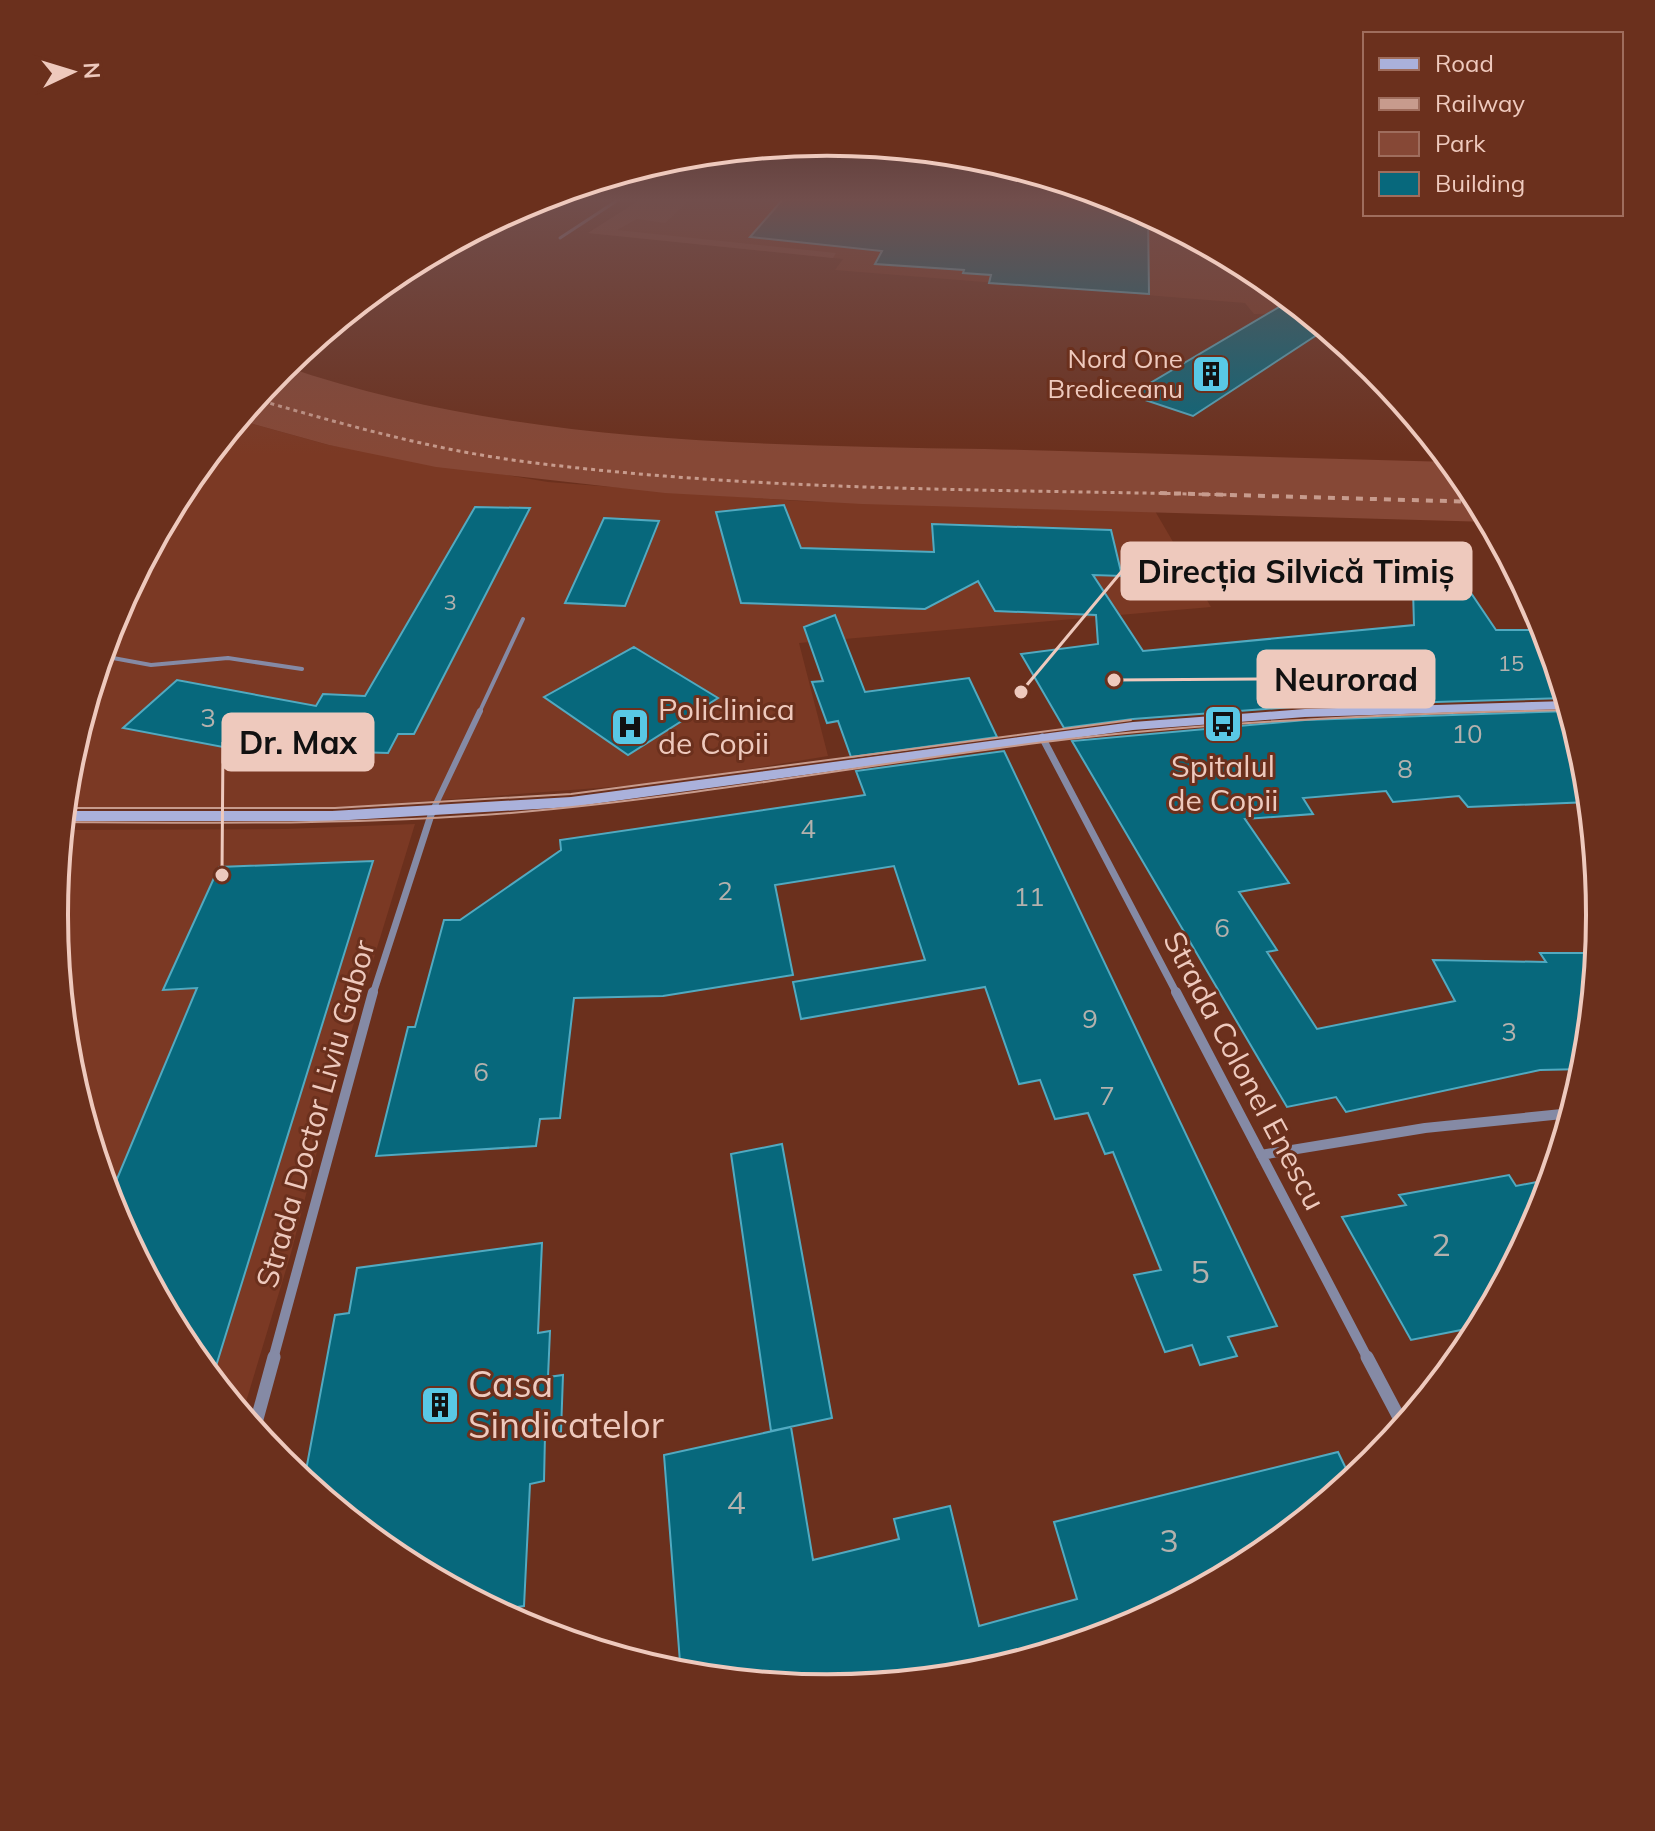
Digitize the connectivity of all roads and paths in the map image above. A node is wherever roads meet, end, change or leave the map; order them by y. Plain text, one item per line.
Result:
1 (523, 619) dead end
2 (113, 658) edge
3 (302, 669) dead end
4 (1557, 705) edge
5 (1042, 737) junction
6 (432, 812) junction
7 (74, 816) edge
8 (1560, 1114) edge
9 (1261, 1155) junction
10 (257, 1417) edge
11 (1399, 1417) edge

1 - 6 lane
2 - 3 lane
4 - 5 street
5 - 6 street
5 - 9 street, Strada Colonel Enescu
6 - 7 street
6 - 10 street, Strada Doctor Liviu Gabor
8 - 9 street
9 - 11 street, Strada Colonel Enescu

